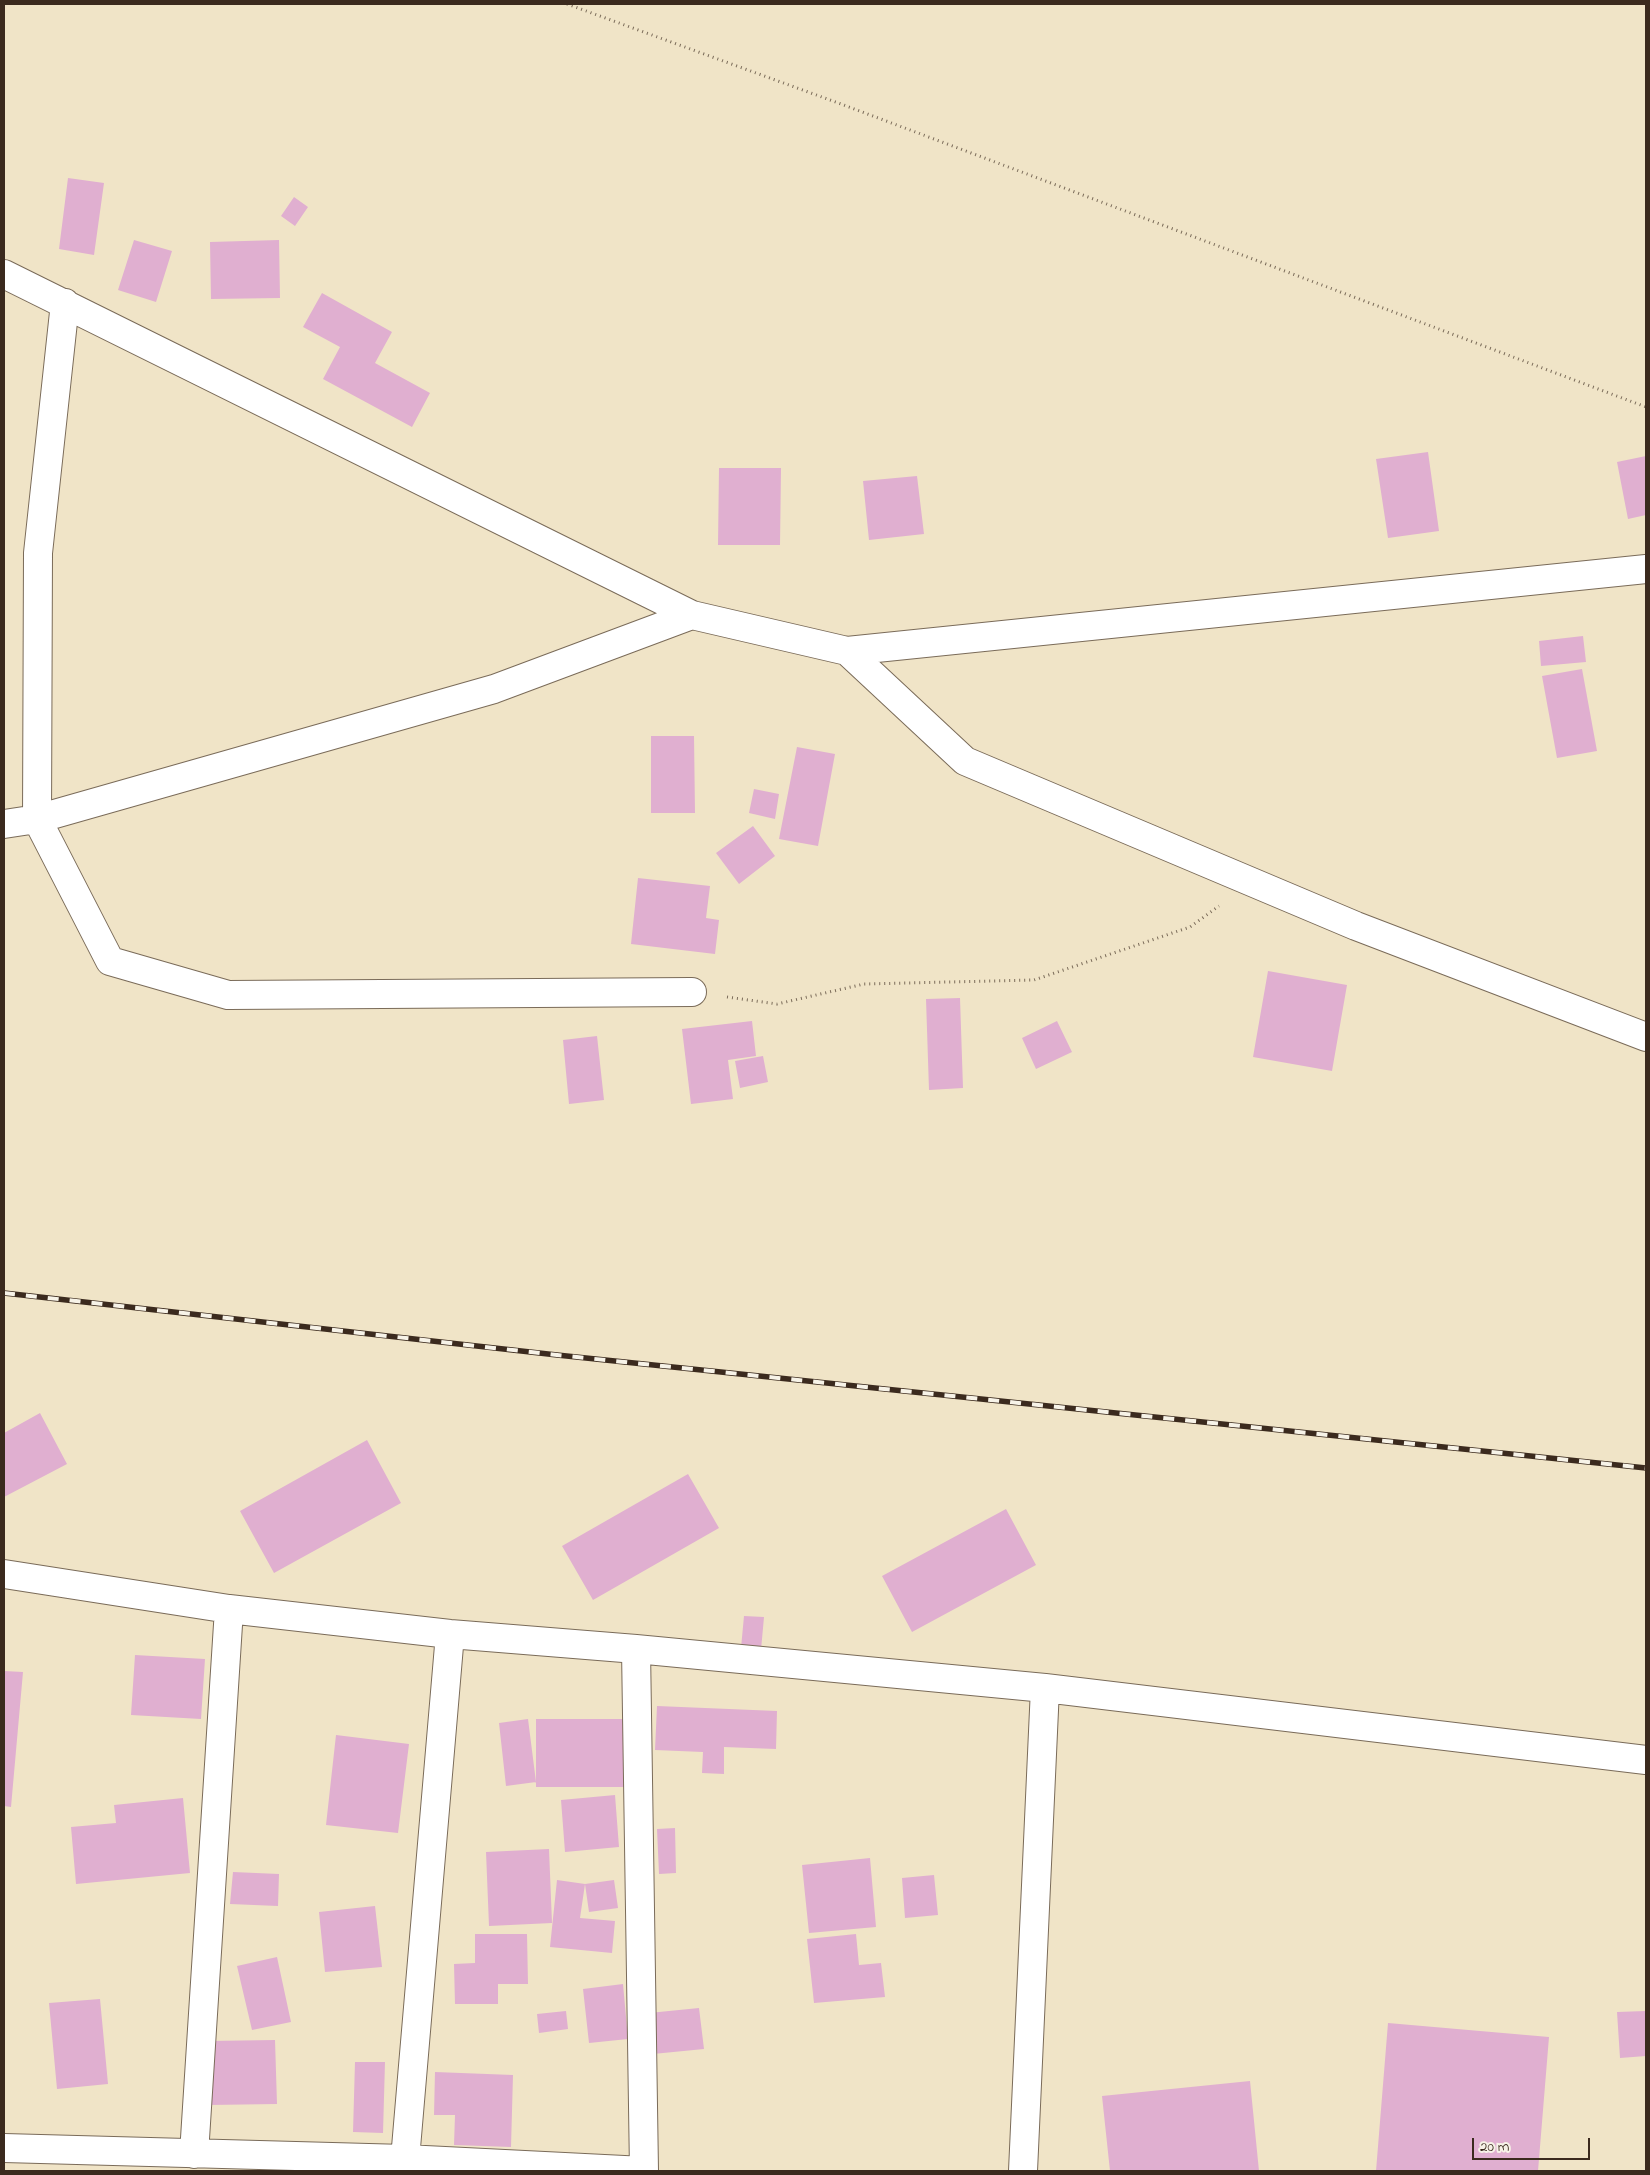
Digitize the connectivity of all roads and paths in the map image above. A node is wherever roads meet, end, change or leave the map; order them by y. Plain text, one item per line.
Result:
1 (567, 4) edge
2 (4, 274) edge
3 (65, 303) junction
4 (1646, 407) edge
5 (1646, 569) edge
6 (692, 615) junction
7 (847, 652) junction
8 (37, 819) junction
9 (4, 824) edge
10 (1252, 881) junction
11 (692, 992) joint
12 (1646, 1037) edge
13 (4, 1574) edge
14 (229, 1609) junction
15 (450, 1634) junction
16 (636, 1649) junction
17 (1045, 1688) junction
18 (1646, 1760) edge
19 (4, 2148) edge
20 (194, 2154) junction
21 (404, 2165) edge
22 (644, 2171) edge
23 (649, 2171) edge
24 (1022, 2171) edge

1 - 4 path
2 - 3 street
3 - 6 street
3 - 8 street
5 - 7 street
6 - 7 street
6 - 8 street
7 - 10 street
8 - 9 street
8 - 11 street
10 - 11 path
10 - 12 street
13 - 14 street
14 - 15 street
14 - 20 street
15 - 16 street
15 - 21 street
16 - 17 street
16 - 22 street
17 - 18 street
17 - 24 street
19 - 20 street
20 - 21 street
21 - 22 street
22 - 23 street

